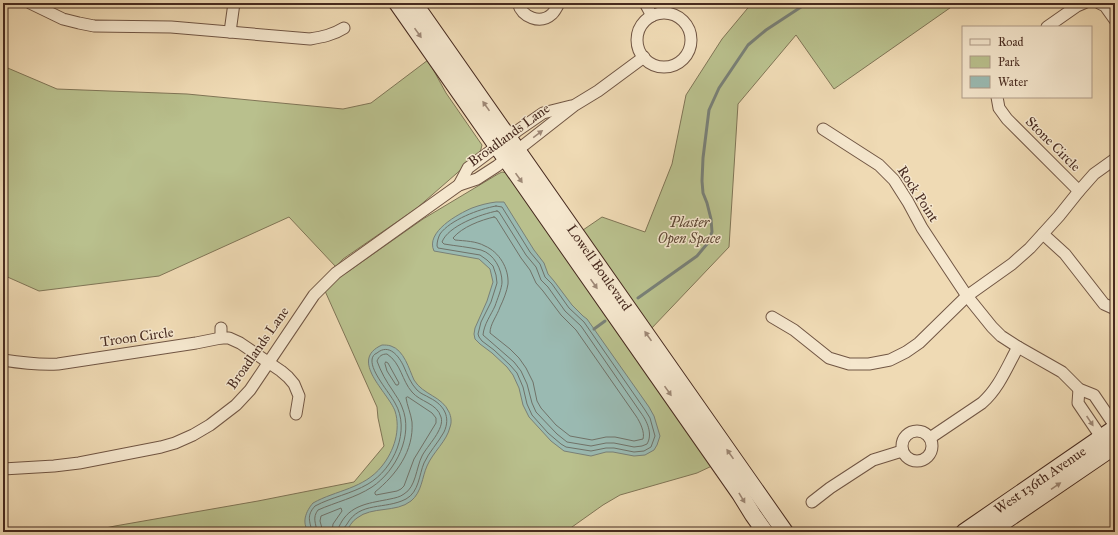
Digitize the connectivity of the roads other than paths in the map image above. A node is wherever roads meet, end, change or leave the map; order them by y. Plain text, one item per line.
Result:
1 (30, 3) edge
2 (234, 3) edge
3 (397, 3) edge
4 (414, 3) edge
5 (518, 3) edge
6 (559, 3) edge
7 (645, 3) edge
8 (1084, 3) edge
9 (1099, 3) edge
10 (43, 6) edge
11 (652, 16) junction
12 (1115, 20) edge
13 (1047, 26) edge
14 (344, 28) dead end
15 (230, 32) junction
16 (644, 57) junction
17 (996, 98) edge
18 (822, 129) dead end
19 (507, 148) junction
20 (1115, 159) edge
21 (459, 185) junction
22 (1079, 191) junction
23 (1043, 234) junction
24 (967, 296) junction
25 (1115, 308) edge
26 (772, 317) dead end
27 (1018, 347) junction
28 (3, 360) edge
29 (269, 362) junction
30 (1079, 389) junction
31 (296, 414) dead end
32 (1115, 427) edge
33 (930, 438) junction
34 (1110, 442) edge
35 (902, 451) junction
36 (3, 469) edge
37 (812, 502) dead end
38 (764, 532) edge
39 (785, 532) edge
40 (964, 532) edge
41 (989, 532) edge

1 - 10 street
2 - 15 street
3 -> 19 main road, Lowell Boulevard
19 -> 4 main road, Lowell Boulevard
5 - 6 street
7 - 11 street
8 - 13 street
9 - 12 street
10 - 15 street
11 - 16 street
11 - 16 street
14 - 15 street
16 - 19 street, Broadlands Lane
17 - 22 street, Stone Circle
18 - 24 street, Rock Point
19 - 21 street, Broadlands Lane
19 - 21 street, Broadlands Lane
19 -> 38 main road, Lowell Boulevard
39 -> 19 main road, Lowell Boulevard
20 - 22 street
21 - 29 street, Broadlands Lane
22 - 23 street
23 - 24 street
23 - 25 street
24 - 26 street
24 - 27 street, Rock Point
27 - 30 street, Rock Point
27 - 33 street
28 - 29 street, Troon Circle
29 - 31 street, Troon Circle
29 - 36 street, Broadlands Lane
30 - 32 street, Rock Point
30 -> 34 street
32 - 34 main road, West 136th Avenue
33 - 35 street
33 - 35 street
34 - 40 main road, West 136th Avenue
41 -> 34 main road, West 136th Avenue
35 - 37 street

